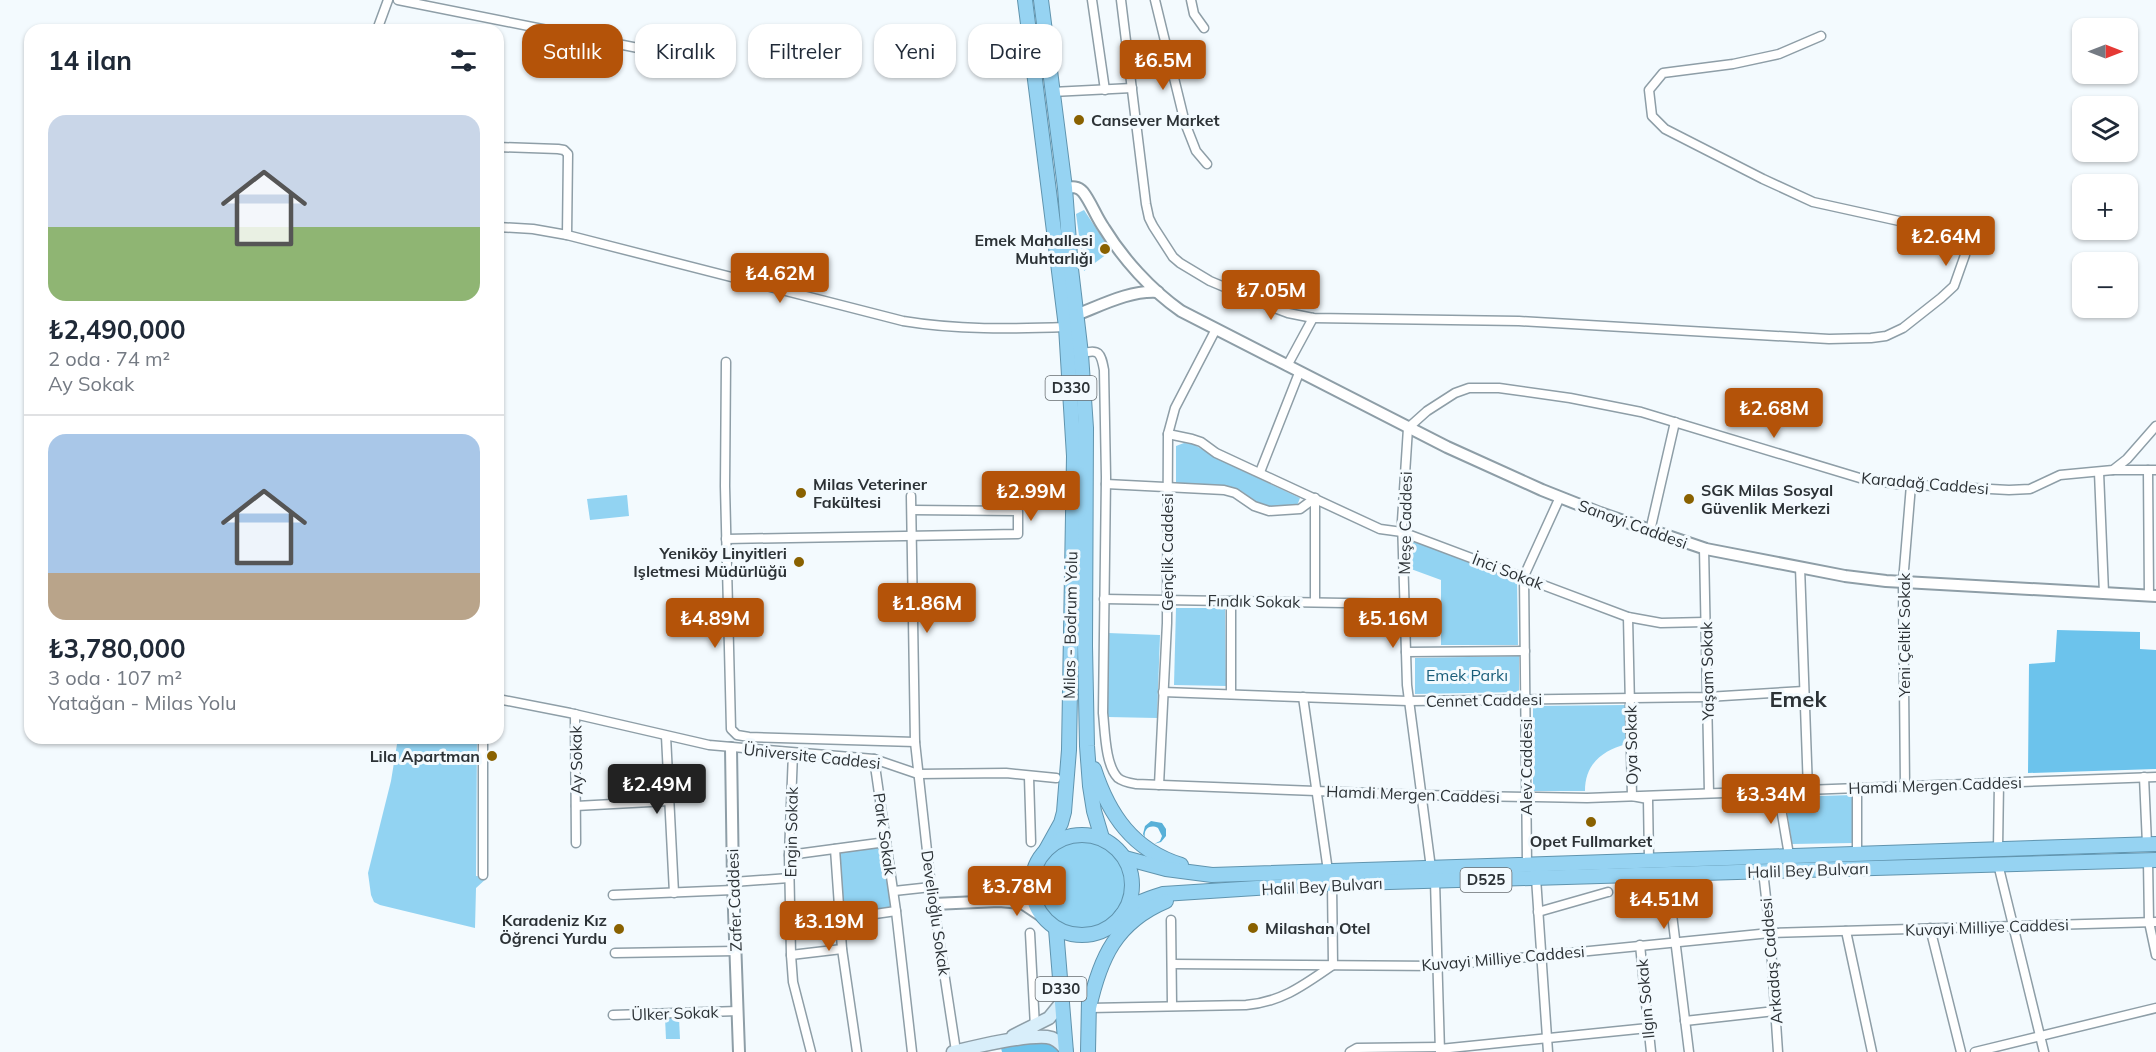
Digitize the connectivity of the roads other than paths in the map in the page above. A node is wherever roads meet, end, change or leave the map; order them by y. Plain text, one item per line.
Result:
1 (388, 0) edge
2 (398, 0) edge
3 (1025, 0) edge
4 (1041, 0) edge
5 (1092, 0) edge
6 (1121, 0) edge
7 (1155, 0) edge
8 (1191, 0) edge
9 (379, 24) edge
10 (1204, 28) dead end
11 (1821, 36) dead end
12 (635, 47) edge
13 (1132, 88) junction
14 (1105, 90) junction
15 (1052, 92) junction
16 (504, 147) edge
17 (1207, 164) dead end
18 (1065, 188) junction
19 (504, 227) edge
20 (567, 235) junction
21 (1158, 292) junction
22 (1076, 315) junction
23 (1313, 318) junction
24 (1066, 327) junction
25 (1216, 329) junction
26 (1082, 354) junction
27 (726, 362) dead end
28 (1287, 366) junction
29 (1299, 373) junction
30 (1675, 422) junction
31 (2156, 426) edge
32 (1408, 428) junction
33 (1168, 434) junction
34 (2113, 470) junction
35 (2152, 470) edge
36 (1260, 472) junction
37 (2099, 472) junction
38 (1106, 484) junction
39 (1911, 484) junction
40 (1167, 487) junction
41 (911, 496) dead end
42 (1560, 497) junction
43 (1316, 498) junction
44 (912, 510) junction
45 (1650, 531) junction
46 (1402, 532) junction
47 (912, 537) junction
48 (726, 539) junction
49 (1704, 548) junction
50 (1800, 567) junction
51 (1524, 576) junction
52 (1903, 582) junction
53 (2104, 593) junction
54 (2152, 596) edge
55 (1104, 599) junction
56 (1167, 600) junction
57 (1231, 601) junction
58 (1316, 602) junction
59 (1404, 604) junction
60 (1628, 617) junction
61 (1706, 622) junction
62 (1525, 651) junction
63 (1406, 652) junction
64 (1804, 691) junction
65 (1164, 692) junction
66 (1231, 694) junction
67 (1303, 697) junction
68 (1707, 697) junction
69 (1630, 698) junction
70 (504, 700) edge
71 (1526, 700) junction
72 (1408, 701) junction
73 (575, 714) junction
74 (666, 736) junction
75 (915, 742) junction
76 (483, 744) edge
77 (1087, 747) junction
78 (731, 748) junction
79 (793, 753) junction
80 (874, 759) junction
81 (918, 774) junction
82 (1029, 777) junction
83 (2144, 777) junction
84 (2156, 777) edge
85 (1056, 778) dead end
86 (1999, 782) junction
87 (1159, 785) junction
88 (1905, 786) junction
89 (1857, 788) junction
90 (1778, 790) junction
91 (1808, 790) junction
92 (1317, 791) junction
93 (1709, 793) junction
94 (1420, 795) junction
95 (1632, 796) junction
96 (1526, 797) junction
97 (669, 801) junction
98 (576, 806) junction
99 (1102, 838) junction
100 (886, 842) junction
101 (1031, 842) dead end
102 (576, 843) dead end
103 (2151, 844) edge
104 (835, 849) junction
105 (1998, 849) junction
106 (1046, 850) junction
107 (1857, 853) junction
108 (789, 855) junction
109 (1789, 855) junction
110 (1125, 858) junction
111 (1649, 860) junction
112 (2152, 860) edge
113 (1527, 864) junction
114 (1998, 864) junction
115 (1431, 867) junction
116 (1763, 871) junction
117 (1667, 874) junction
118 (483, 875) dead end
119 (1212, 875) junction
120 (1032, 876) junction
121 (1330, 877) junction
122 (789, 878) junction
123 (1536, 878) junction
124 (1435, 881) junction
125 (733, 886) junction
126 (931, 887) junction
127 (894, 891) junction
128 (1209, 892) junction
129 (1608, 892) dead end
130 (674, 893) junction
131 (613, 895) dead end
132 (999, 901) junction
133 (934, 904) junction
134 (896, 910) junction
135 (1538, 912) junction
136 (1122, 915) junction
137 (1043, 917) junction
138 (840, 920) junction
139 (1171, 920) dead end
140 (2152, 922) edge
141 (1112, 926) junction
142 (2013, 926) junction
143 (1930, 928) junction
144 (1056, 929) junction
145 (1846, 931) junction
146 (1030, 933) dead end
147 (1770, 933) junction
148 (1675, 942) junction
149 (1640, 945) junction
150 (842, 949) junction
151 (736, 951) junction
152 (615, 953) dead end
153 (791, 955) junction
154 (1541, 955) junction
155 (2156, 955) edge
156 (1172, 964) junction
157 (1333, 965) junction
158 (1437, 966) junction
159 (1062, 1002) junction
160 (1172, 1005) junction
161 (1089, 1008) junction
162 (2156, 1008) edge
163 (738, 1011) junction
164 (1775, 1011) junction
165 (613, 1015) dead end
166 (1685, 1022) junction
167 (1035, 1026) junction
168 (1648, 1028) junction
169 (2040, 1036) junction
170 (1547, 1038) junction
171 (995, 1043) junction
172 (1498, 1048) edge
173 (1440, 1049) edge
174 (1066, 1051) edge
175 (739, 1052) edge
176 (811, 1052) edge
177 (857, 1052) edge
178 (912, 1052) edge
179 (954, 1052) edge
180 (1088, 1052) edge
181 (1350, 1052) edge
182 (1548, 1052) edge
183 (1651, 1052) edge
184 (1689, 1052) edge
185 (1778, 1052) edge
186 (1872, 1052) edge
187 (1961, 1052) edge
188 (1975, 1052) edge
189 (2044, 1052) edge

1 - 9 street
2 - 12 street
3 - 24 highway, Milas - Bodrum Yolu / D330
4 - 15 highway, Milas - Bodrum Yolu / D330
5 - 14 street
6 - 13 street
7 - 17 street
8 - 10 street
11 - 23 street
13 - 14 street
13 - 23 street
14 - 15 street
15 - 18 highway, Milas - Bodrum Yolu / D330
16 - 20 street
18 - 21 street, Sanayi Caddesi
18 - 22 highway, Milas - Bodrum Yolu / D330
19 - 20 street
20 - 24 street
21 - 22 street
21 - 25 street, Sanayi Caddesi
22 - 26 highway, Milas - Bodrum Yolu / D330
23 - 28 street
24 - 106 highway, Milas - Bodrum Yolu / D330
25 - 28 street, Sanayi Caddesi
25 - 33 street, Gençlik Caddesi
26 - 38 street, Hamdi Mergen Caddesi
26 - 77 highway, Milas - Bodrum Yolu / D330
27 - 48 street
28 - 29 street, Sanayi Caddesi
29 - 32 street, Sanayi Caddesi
29 - 36 street
30 - 32 street, Karadağ Caddesi
30 - 39 street, Karadağ Caddesi
30 - 45 street
31 - 34 street
32 - 42 street, Sanayi Caddesi
32 - 46 street, Meşe Caddesi
33 - 36 street, İnci Sokak
33 - 40 street, Gençlik Caddesi
34 - 35 street, Karadağ Caddesi
34 - 37 street, Karadağ Caddesi
35 - 54 street
36 - 43 street, İnci Sokak
37 - 39 street, Karadağ Caddesi
37 - 53 street
38 - 40 street
38 - 55 street, Hamdi Mergen Caddesi
39 - 52 street, Yeni Çeltik Sokak
40 - 43 street
40 - 56 street, Gençlik Caddesi
41 - 44 street, Develioğlu Sokak
42 - 45 street, Sanayi Caddesi
42 - 51 street, Alev Caddesi
43 - 46 street, İnci Sokak
43 - 58 street
44 - 47 street, Develioğlu Sokak
44 - 47 street
45 - 49 street, Sanayi Caddesi
46 - 51 street, İnci Sokak
46 - 59 street, Meşe Caddesi
47 - 48 street
47 - 75 street, Develioğlu Sokak
48 - 75 street
49 - 50 street, Sanayi Caddesi
49 - 61 street, Yaşam Sokak
50 - 52 street, Sanayi Caddesi
50 - 64 street
51 - 60 street, İnci Sokak
51 - 62 street, Alev Caddesi
52 - 53 street, Sanayi Caddesi
52 - 88 street, Yeni Çeltik Sokak
53 - 54 street, Sanayi Caddesi
55 - 56 street, Fındık Sokak
55 - 87 street, Hamdi Mergen Caddesi
56 - 57 street, Fındık Sokak
56 - 65 street, Gençlik Caddesi
57 - 58 street, Fındık Sokak
57 - 66 street
58 - 59 street, Fındık Sokak
59 - 63 street, Meşe Caddesi
60 - 61 street, İnci Sokak
60 - 69 street, Oya Sokak
61 - 68 street, Yaşam Sokak
62 - 63 street
62 - 71 street, Alev Caddesi
63 - 72 street, Meşe Caddesi
64 - 68 street, Cennet Caddesi
64 - 91 street
65 - 66 street, Cennet Caddesi
65 - 87 street, Gençlik Caddesi
66 - 67 street, Cennet Caddesi
67 - 72 street, Cennet Caddesi
67 - 92 street
68 - 69 street, Cennet Caddesi
68 - 93 street, Yaşam Sokak
69 - 71 street, Cennet Caddesi
69 - 95 street, Oya Sokak
70 - 73 street, Üniversite Caddesi
71 - 72 street, Cennet Caddesi
71 - 96 street, Alev Caddesi
72 - 94 street, Meşe Caddesi
73 - 74 street, Üniversite Caddesi
73 - 98 street, Ay Sokak
74 - 78 street, Üniversite Caddesi
74 - 97 street
75 - 81 street, Develioğlu Sokak
76 - 118 street
77 - 99 highway
77 - 119 highway
78 - 79 street, Üniversite Caddesi
78 - 125 street, Zafer Caddesi
79 - 80 street, Üniversite Caddesi
79 - 108 street, Engin Sokak
80 - 81 street, Üniversite Caddesi
80 - 100 street, Park Sokak
81 - 82 street, Üniversite Caddesi
81 - 126 street, Develioğlu Sokak
82 - 85 street, Üniversite Caddesi
82 - 101 street
83 - 84 street, Hamdi Mergen Caddesi
83 - 86 street, Hamdi Mergen Caddesi
83 - 103 street
86 - 88 street, Hamdi Mergen Caddesi
86 - 105 street
87 - 92 street, Hamdi Mergen Caddesi
88 - 89 street, Hamdi Mergen Caddesi
89 - 91 street, Hamdi Mergen Caddesi
89 - 107 street
90 - 91 street, Hamdi Mergen Caddesi
90 - 93 street, Hamdi Mergen Caddesi
90 - 109 street
92 - 94 street, Hamdi Mergen Caddesi
92 - 121 street
93 - 95 street, Hamdi Mergen Caddesi
94 - 96 street, Hamdi Mergen Caddesi
94 - 115 street, Meşe Caddesi
95 - 96 street, Hamdi Mergen Caddesi
95 - 111 street, Oya Sokak
96 - 113 street, Alev Caddesi
97 - 98 street, Ay Sokak
97 - 130 street
98 - 102 street, Ay Sokak
99 - 106 highway
99 - 110 highway
100 - 104 street
100 - 127 street, Park Sokak
103 - 105 highway, Halil Bey Bulvarı / D525
104 - 108 street
104 - 138 street
105 - 107 highway, Halil Bey Bulvarı / D525
106 - 120 highway
107 - 109 highway, Halil Bey Bulvarı / D525
108 - 122 street, Engin Sokak
109 - 111 highway, Halil Bey Bulvarı / D525
110 - 119 highway, D525
110 - 136 highway
111 - 113 highway, Halil Bey Bulvarı / D525
112 - 114 highway, Halil Bey Bulvarı / D525
112 - 140 street
113 - 115 highway, Halil Bey Bulvarı / D525
114 - 116 highway, Halil Bey Bulvarı / D525
114 - 142 street
115 - 121 highway, Halil Bey Bulvarı / D525
116 - 117 highway, Halil Bey Bulvarı / D525
116 - 147 street, Arkadaş Caddesi
117 - 123 highway, Halil Bey Bulvarı / D525
117 - 148 street
119 - 121 highway, Halil Bey Bulvarı / D525
120 - 132 street
120 - 137 highway
121 - 124 highway, Halil Bey Bulvarı / D525
121 - 128 highway, Halil Bey Bulvarı / D525
121 - 157 street
122 - 125 street
122 - 153 street, Engin Sokak
123 - 124 highway, Halil Bey Bulvarı / D525
123 - 135 street
124 - 158 street
125 - 130 street
125 - 151 street, Zafer Caddesi
126 - 127 street
126 - 133 street, Develioğlu Sokak
127 - 134 street, Park Sokak
128 - 136 highway, D525
128 - 161 highway
129 - 135 street
130 - 131 street
132 - 133 street
132 - 137 street
133 - 179 street, Develioğlu Sokak
134 - 138 street
134 - 178 street, Park Sokak
135 - 154 street
136 - 141 highway
137 - 144 highway
138 - 150 street
139 - 156 street
140 - 142 street, Kuvayi Milliye Caddesi
140 - 155 street
141 - 144 highway
141 - 161 highway
142 - 143 street, Kuvayi Milliye Caddesi
142 - 169 street
143 - 145 street, Kuvayi Milliye Caddesi
143 - 187 street
144 - 159 highway, D330
145 - 147 street, Kuvayi Milliye Caddesi
145 - 186 street
146 - 167 street
147 - 148 street, Kuvayi Milliye Caddesi
147 - 164 street, Arkadaş Caddesi
148 - 149 street, Kuvayi Milliye Caddesi
148 - 166 street
149 - 154 street, Kuvayi Milliye Caddesi
149 - 168 street, Ilgın Sokak
150 - 153 street
150 - 177 street
151 - 152 street
151 - 163 street, Zafer Caddesi
153 - 176 street, Engin Sokak
154 - 158 street, Kuvayi Milliye Caddesi
154 - 170 street
156 - 157 street, Kuvayi Milliye Caddesi
156 - 160 street
157 - 158 street, Kuvayi Milliye Caddesi
157 - 160 street
158 - 173 street
159 - 167 main road
159 - 174 highway, D330
160 - 161 street
161 - 180 highway, D330
162 - 169 street
163 - 165 street, Ülker Sokak
163 - 175 street, Zafer Caddesi
164 - 166 street
164 - 185 street, Arkadaş Caddesi
166 - 184 street
167 - 171 main road
168 - 170 street
168 - 183 street, Ilgın Sokak
169 - 188 street
169 - 189 street
170 - 172 street
170 - 182 street
171 - 174 main road
171 - 179 main road
172 - 173 street
173 - 181 street

